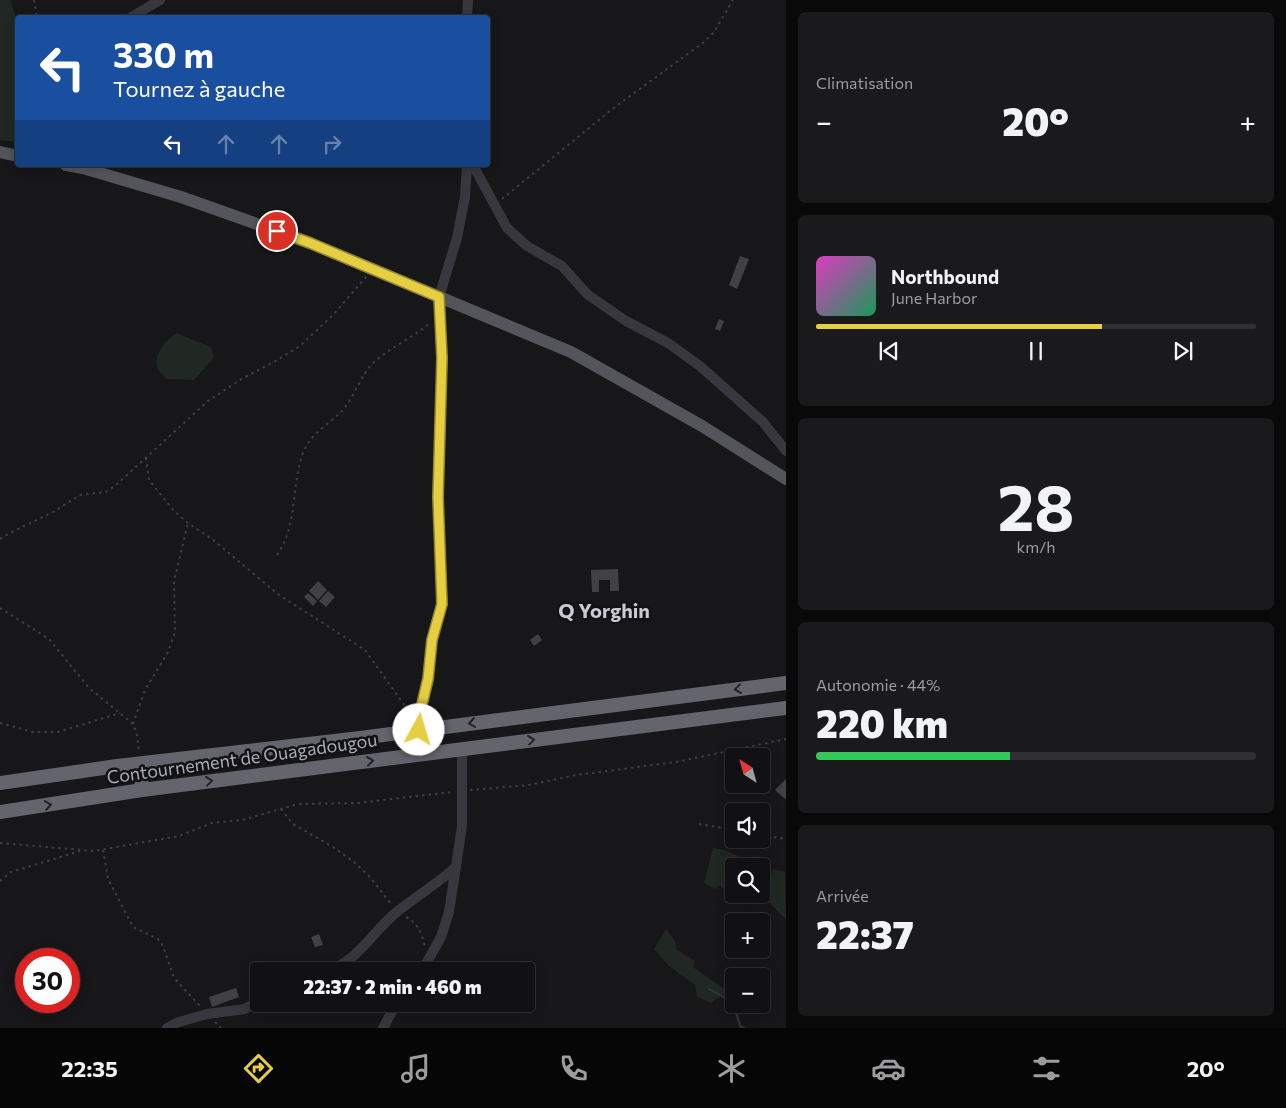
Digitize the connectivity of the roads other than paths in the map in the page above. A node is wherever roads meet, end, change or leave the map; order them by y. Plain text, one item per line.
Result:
1 (160, 0) edge
2 (468, 0) edge
3 (135, 15) edge
4 (467, 15) edge
5 (0, 152) edge
6 (15, 155) edge
7 (77, 167) edge
8 (467, 167) edge
9 (474, 167) edge
10 (439, 297) junction
11 (786, 451) edge
12 (786, 479) edge
13 (786, 683) edge
14 (786, 708) edge
15 (420, 724) junction
16 (462, 749) junction
17 (140, 764) junction
18 (0, 783) edge
19 (142, 790) junction
20 (0, 812) edge
21 (456, 868) junction
22 (347, 962) edge
23 (427, 962) edge
24 (250, 1005) edge
25 (391, 1012) edge
26 (166, 1028) edge
27 (382, 1028) edge

1 - 3 street
2 - 4 street
5 - 6 main road
7 - 10 main road
8 - 10 street
9 - 11 street
10 - 12 main road
10 - 15 street
13 -> 15 highway, Contournement de Ouagadougou
16 -> 14 highway, Contournement de Ouagadougou
15 - 17 highway, Contournement de Ouagadougou
19 -> 16 highway, Contournement de Ouagadougou
16 - 21 street
17 - 18 highway, Contournement de Ouagadougou
17 - 19 highway
20 -> 19 highway, Contournement de Ouagadougou
21 - 22 street
21 - 23 street
24 - 26 street
25 - 27 street

